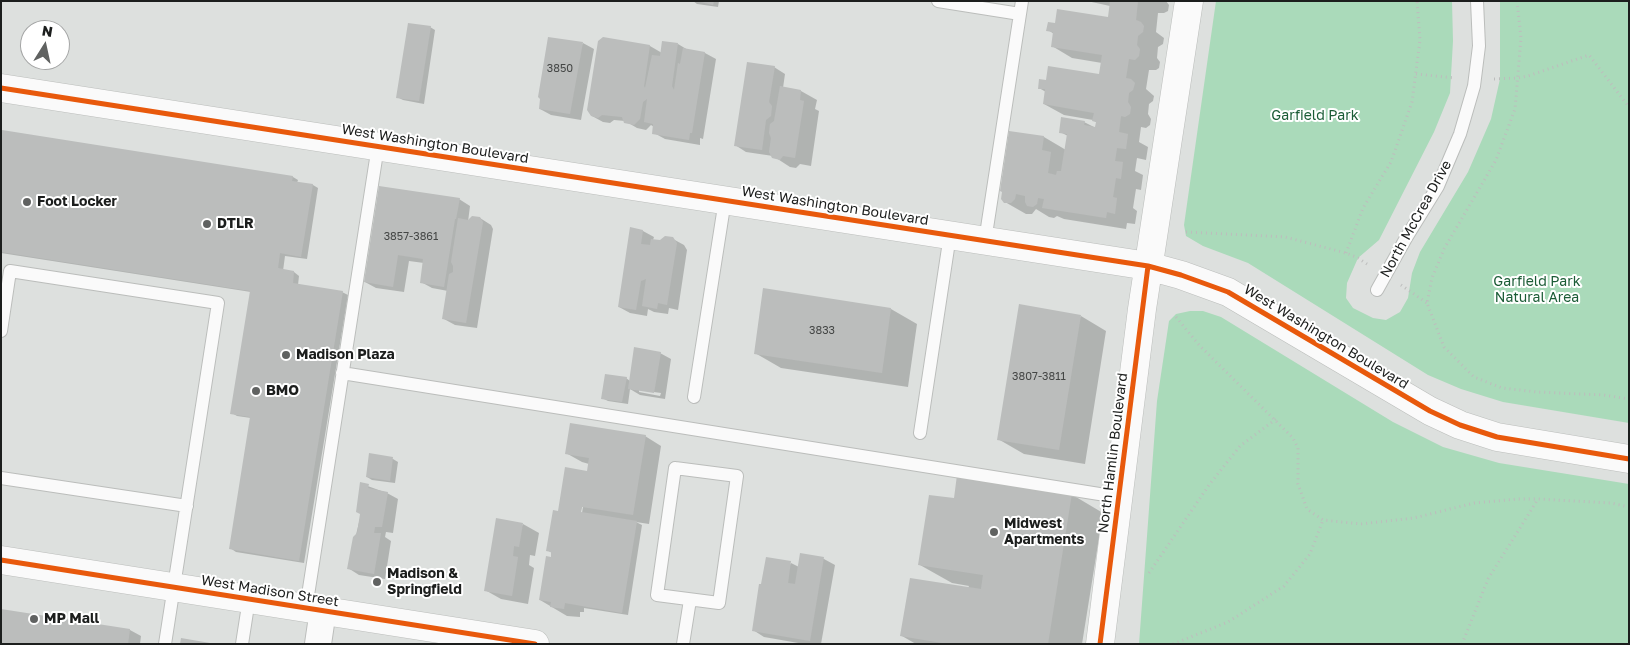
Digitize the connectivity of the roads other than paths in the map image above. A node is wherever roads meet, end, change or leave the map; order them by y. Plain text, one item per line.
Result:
1 (938, 1) edge
2 (1188, 1) edge
3 (1478, 1) edge
4 (1021, 8) edge
5 (1, 88) edge
6 (378, 146) junction
7 (725, 200) junction
8 (950, 235) junction
9 (985, 241) junction
10 (1148, 266) junction
11 (1377, 290) dead end
12 (1, 331) edge
13 (342, 373) junction
14 (694, 397) dead end
15 (920, 433) dead end
16 (1629, 459) edge
17 (1, 478) edge
18 (1118, 497) junction
19 (187, 506) junction
20 (1, 560) edge
21 (174, 587) junction
22 (249, 599) junction
23 (690, 600) junction
24 (314, 609) junction
25 (165, 644) edge
26 (242, 644) edge
27 (318, 644) edge
28 (535, 644) edge
29 (683, 644) edge
30 (1100, 644) edge

1 - 4 lane
2 - 10 street, North Hamlin Boulevard
3 - 11 lane, North McCrea Drive
4 - 9 lane
5 - 6 street, West Washington Boulevard
6 - 7 street, West Washington Boulevard
6 - 13 lane
7 - 8 street, West Washington Boulevard
7 - 14 lane
8 - 9 street, West Washington Boulevard
8 - 15 lane
9 - 10 street, West Washington Boulevard
10 - 16 street, West Washington Boulevard
10 - 18 street, North Hamlin Boulevard
12 - 19 lane
13 - 18 lane
13 - 24 lane
17 - 19 lane
18 - 30 street, North Hamlin Boulevard
19 - 21 lane
20 - 21 street, West Madison Street
21 - 22 street, West Madison Street
21 - 25 lane
22 - 24 street, West Madison Street
22 - 26 lane
23 - 23 lane
23 - 29 lane
24 - 27 street
24 - 28 street, West Madison Street

